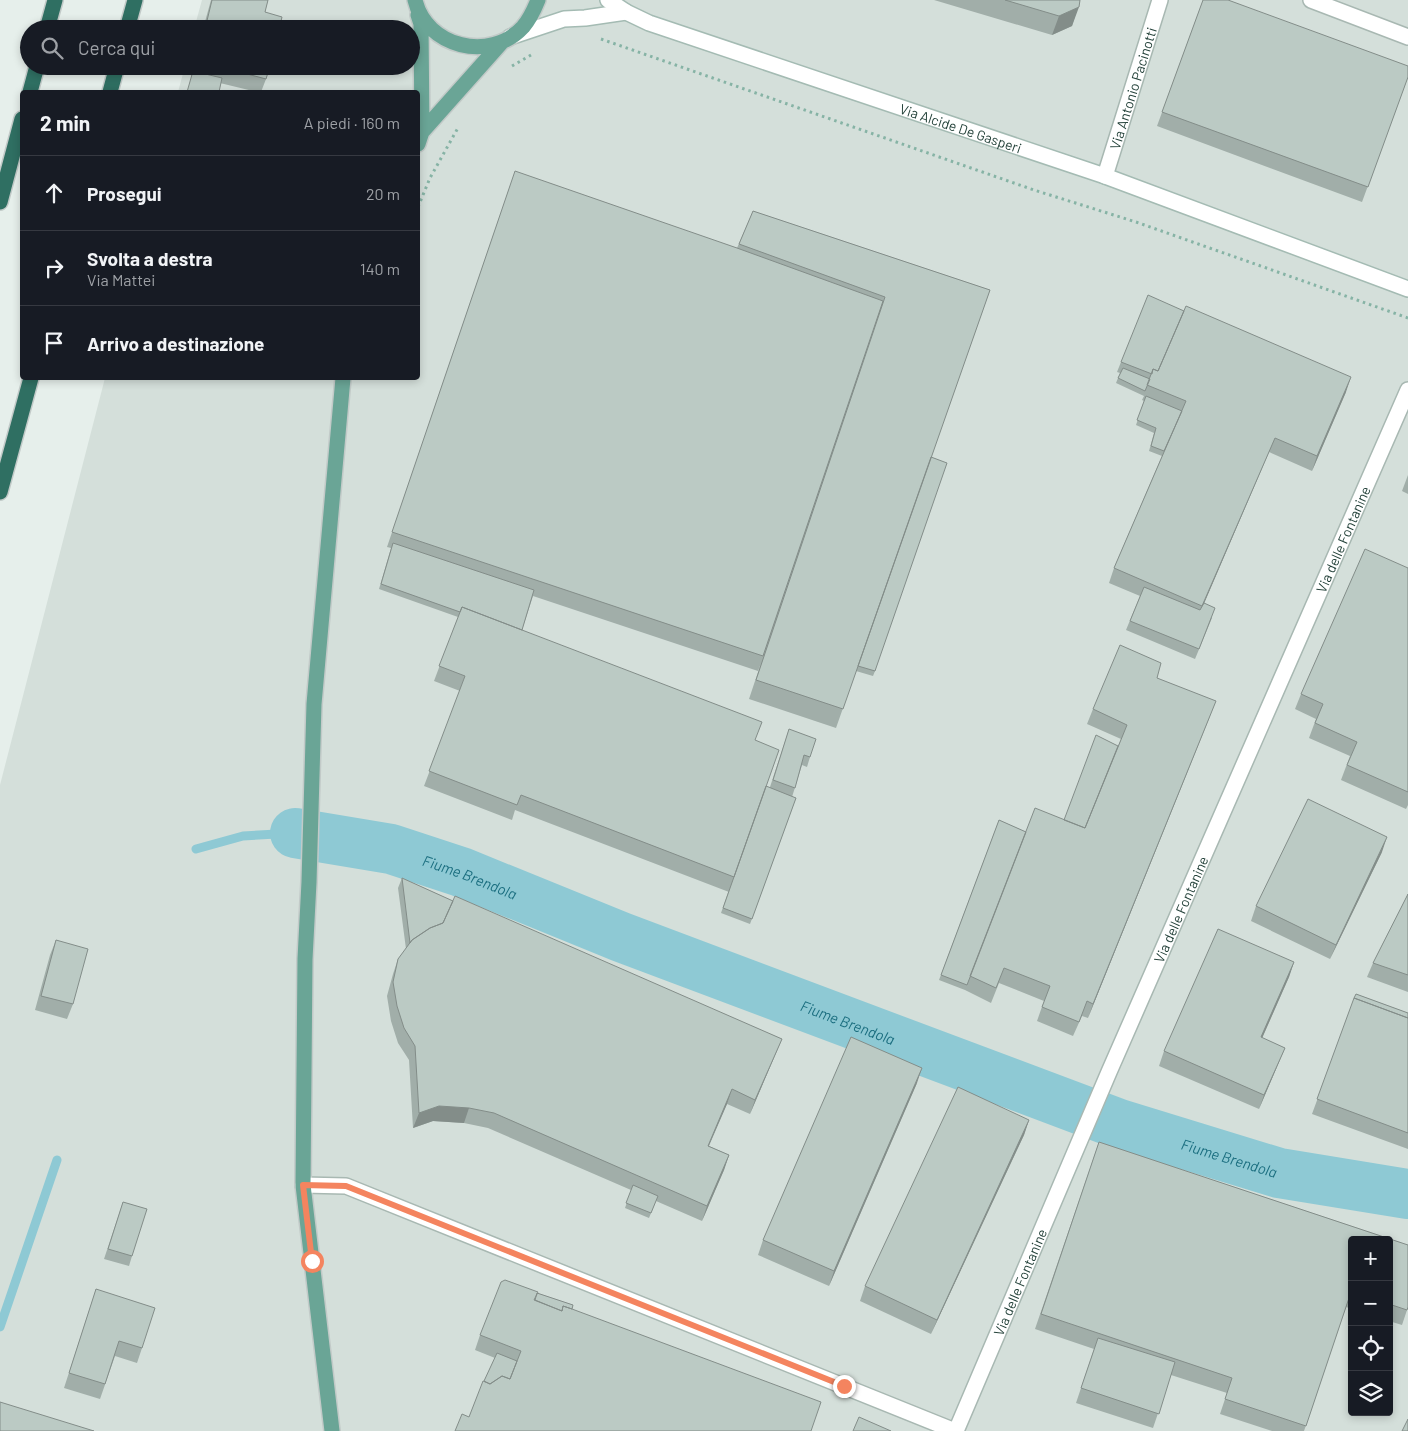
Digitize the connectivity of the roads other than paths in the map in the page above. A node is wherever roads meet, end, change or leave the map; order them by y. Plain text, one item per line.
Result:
1 (55, 0) edge
2 (135, 0) edge
3 (538, 0) edge
4 (608, 0) edge
5 (1160, 0) edge
6 (1311, 0) edge
7 (416, 5) edge
8 (626, 12) junction
9 (49, 20) edge
10 (129, 20) edge
11 (420, 20) edge
12 (420, 20) edge
13 (1408, 37) edge
14 (506, 40) junction
15 (35, 75) edge
16 (115, 75) edge
17 (31, 90) edge
18 (111, 90) edge
19 (20, 127) edge
20 (420, 138) edge
21 (1105, 176) junction
22 (0, 202) edge
23 (1408, 289) edge
24 (30, 380) edge
25 (343, 380) edge
26 (1408, 390) edge
27 (0, 492) edge
28 (303, 1185) junction
29 (332, 1431) edge
30 (955, 1431) edge

1 - 9 highway
2 - 10 highway
3 - 14 main road
4 - 8 street, Via Alcide De Gasperi
5 - 21 street, Via Antonio Pacinotti
6 - 13 street
7 - 11 main road
7 - 14 main road
8 - 14 street
8 - 21 street, Via Alcide De Gasperi
12 - 20 main road
14 - 20 main road
15 - 17 highway
16 - 18 highway
19 - 22 highway
21 - 23 street, Via Alcide De Gasperi
24 - 27 highway
25 - 28 main road
26 - 30 street, Via delle Fontanine
28 - 29 main road
28 - 30 street

